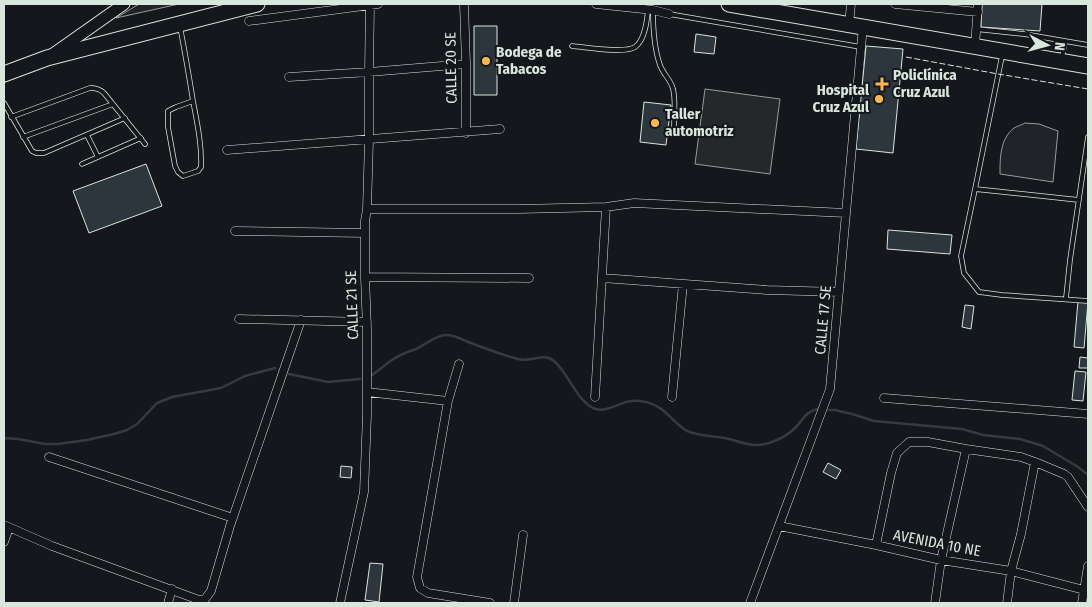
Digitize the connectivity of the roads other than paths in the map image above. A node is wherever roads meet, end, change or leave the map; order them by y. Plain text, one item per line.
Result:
1 (124, 4) edge
2 (257, 4) edge
3 (373, 4) edge
4 (464, 4) edge
5 (596, 4) edge
6 (729, 4) edge
7 (851, 4) edge
8 (895, 4) edge
9 (978, 4) edge
10 (651, 8) edge
11 (978, 12) junction
12 (669, 14) joint
13 (249, 21) dead end
14 (179, 24) junction
15 (856, 25) junction
16 (976, 29) junction
17 (1065, 41) junction
18 (1088, 45) edge
19 (572, 46) dead end
20 (975, 46) junction
21 (861, 47) junction
22 (1002, 51) junction
23 (47, 58) junction
24 (1062, 62) junction
25 (466, 64) junction
26 (1088, 66) edge
27 (369, 72) junction
28 (4, 74) edge
29 (289, 77) dead end
30 (193, 102) junction
31 (4, 103) edge
32 (114, 104) junction
33 (11, 117) junction
34 (125, 118) junction
35 (674, 128) dead end
36 (500, 130) dead end
37 (466, 133) junction
38 (87, 135) junction
39 (23, 137) junction
40 (1088, 137) edge
41 (141, 138) junction
42 (369, 140) junction
43 (145, 144) dead end
44 (227, 150) dead end
45 (98, 157) junction
46 (82, 164) dead end
47 (975, 188) junction
48 (1079, 200) junction
49 (606, 207) junction
50 (367, 209) junction
51 (846, 213) junction
52 (234, 231) dead end
53 (365, 233) junction
54 (365, 277) junction
55 (529, 278) dead end
56 (602, 278) junction
57 (683, 284) junction
58 (839, 292) junction
59 (1066, 298) junction
60 (1088, 301) edge
61 (239, 318) dead end
62 (301, 320) junction
63 (367, 322) junction
64 (459, 364) dead end
65 (367, 392) junction
66 (595, 397) dead end
67 (672, 397) dead end
68 (884, 398) dead end
69 (448, 401) junction
70 (1088, 414) edge
71 (966, 449) junction
72 (49, 457) dead end
73 (1035, 462) junction
74 (1088, 506) edge
75 (233, 518) junction
76 (779, 526) junction
77 (6, 527) edge
78 (523, 535) dead end
79 (4, 542) edge
80 (876, 545) junction
81 (941, 560) junction
82 (1088, 566) edge
83 (1011, 571) junction
84 (172, 590) junction
85 (1086, 590) edge
86 (168, 603) edge
87 (340, 603) edge
88 (490, 603) edge
89 (514, 603) edge
90 (750, 603) edge
91 (935, 603) edge
92 (1007, 603) edge
93 (1082, 603) edge

1 - 23 street
2 - 14 highway
3 - 13 street
3 - 27 street, CALLE 21 SE
4 - 25 street, CALLE 20 SE
5 - 10 street
6 - 15 highway
7 - 15 street, CALLE 17 SE
8 - 11 street
9 - 11 street
10 - 12 street
10 - 19 lane
10 - 35 lane
11 - 16 street
12 - 21 lane
14 - 23 highway
14 - 30 lane
15 - 20 highway
15 - 21 street, CALLE 17 SE
16 - 17 lane
16 - 20 street
17 - 18 lane
17 - 24 lane
20 - 22 highway
21 - 51 street, CALLE 17 SE
22 - 24 highway
22 - 47 lane
23 - 28 highway
24 - 26 highway
25 - 27 street
25 - 37 street, CALLE 20 SE
27 - 29 street
27 - 42 street, CALLE 21 SE
30 - 30 lane
31 - 33 lane
32 - 33 lane
32 - 34 lane
32 - 39 lane
33 - 39 lane
34 - 38 lane
34 - 41 lane
36 - 37 street
37 - 42 street
38 - 39 lane
38 - 45 lane
40 - 48 lane
41 - 43 lane
41 - 45 lane
42 - 44 street
42 - 50 street, CALLE 21 SE
45 - 46 lane
47 - 48 lane
47 - 59 lane
48 - 59 lane
49 - 50 street
49 - 51 street
49 - 56 street
50 - 53 street, CALLE 21 SE
51 - 58 street, CALLE 17 SE
52 - 53 street
53 - 54 street, CALLE 21 SE
54 - 55 street
54 - 63 street, CALLE 21 SE
56 - 57 street
56 - 66 street
57 - 58 street
57 - 67 street
58 - 76 street, CALLE 17 SE
59 - 60 lane
61 - 62 street
62 - 63 street
62 - 75 street
63 - 65 street, CALLE 21 SE
64 - 69 street
65 - 69 street
65 - 87 street, CALLE 21 SE
68 - 70 street
69 - 88 street
71 - 73 street
71 - 80 street
71 - 81 street
72 - 75 street
73 - 74 street
73 - 83 street
75 - 84 street
76 - 80 street, AVENIDA 10 NE
76 - 90 street, CALLE 17 SE
77 - 79 street
77 - 84 street
78 - 89 street
80 - 81 street, AVENIDA 10 NE
81 - 83 street, AVENIDA 10 NE
81 - 91 street
82 - 85 street
83 - 85 street, AVENIDA 10 NE
83 - 92 street
84 - 86 street
85 - 93 street

